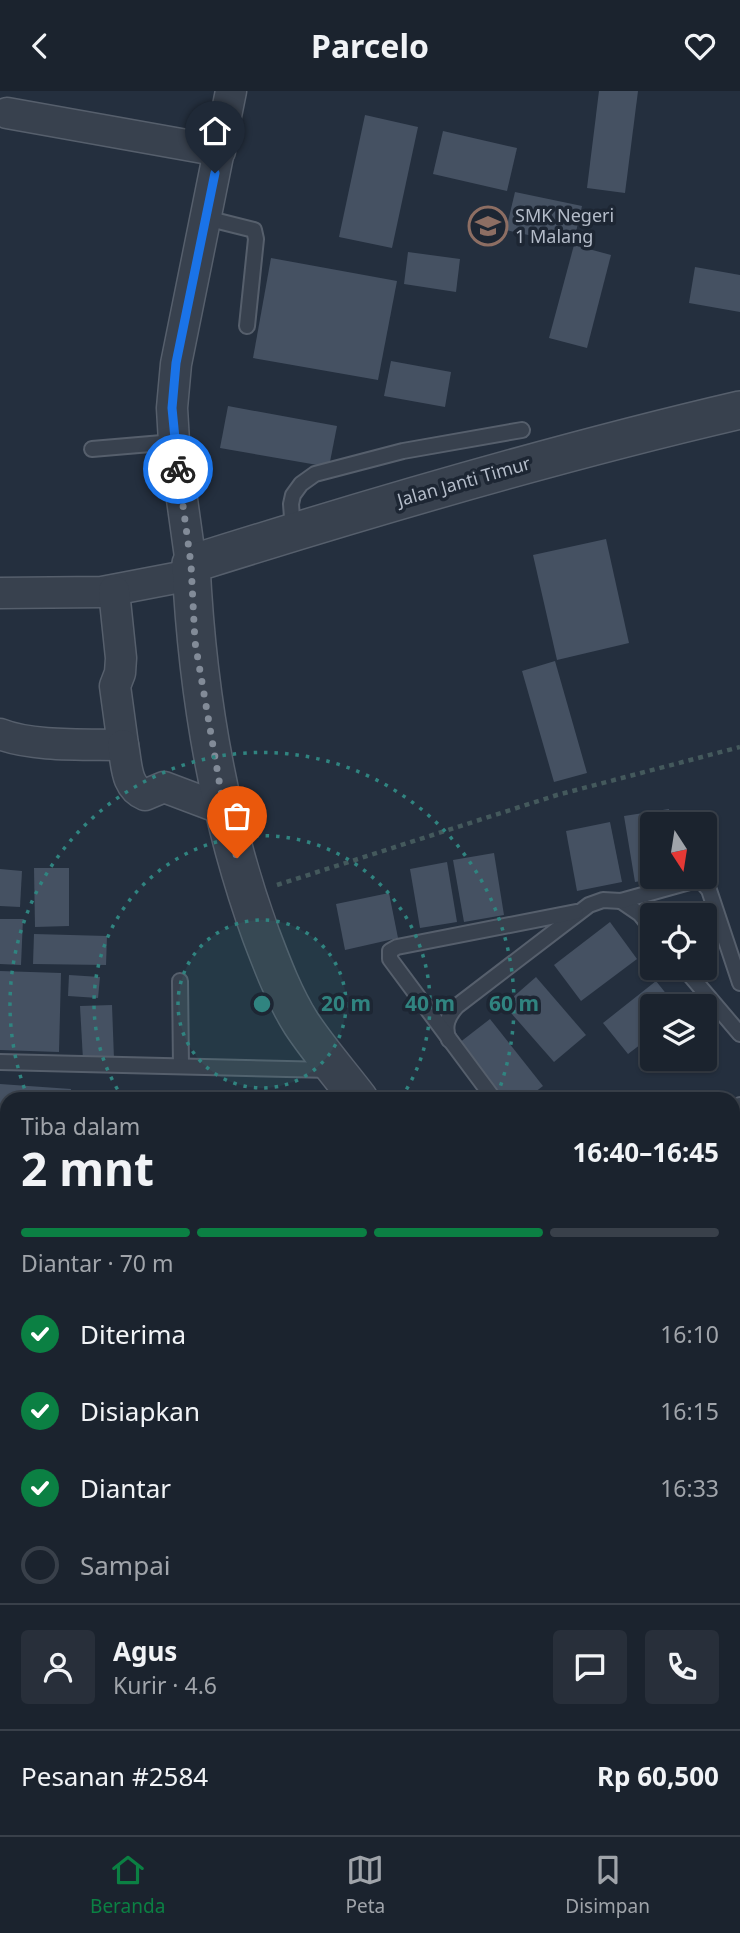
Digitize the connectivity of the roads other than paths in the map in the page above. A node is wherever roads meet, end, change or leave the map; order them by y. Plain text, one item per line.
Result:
1 (231, 91) edge
2 (6, 113) dead end
3 (220, 151) junction
4 (206, 218) junction
5 (247, 325) dead end
6 (740, 410) edge
7 (522, 430) dead end
8 (174, 442) junction
9 (92, 449) dead end
10 (293, 532) junction
11 (191, 570) junction
12 (114, 591) junction
13 (0, 593) edge
14 (0, 734) edge
15 (123, 745) junction
16 (225, 810) junction
17 (621, 901) junction
18 (578, 912) junction
19 (640, 914) edge
20 (694, 980) edge
21 (180, 981) dead end
22 (740, 983) edge
23 (739, 1031) edge
24 (449, 1040) junction
25 (0, 1062) edge
26 (181, 1066) junction
27 (348, 1090) edge
28 (489, 1092) edge

1 - 3 street
2 - 3 street
3 - 4 street
4 - 5 lane
4 - 8 street
6 - 10 street, Jalan Janti Timur
7 - 10 lane
8 - 9 lane
8 - 11 street
10 - 11 street, Jalan Janti Timur
11 - 12 street
11 - 16 street
12 - 13 street
12 - 15 street
14 - 15 street
15 - 16 street
16 - 27 street
17 - 18 lane
17 - 19 lane
17 - 22 lane
18 - 24 lane
18 - 24 lane
20 - 23 lane
21 - 26 lane
24 - 28 lane
25 - 26 lane
26 - 27 lane

